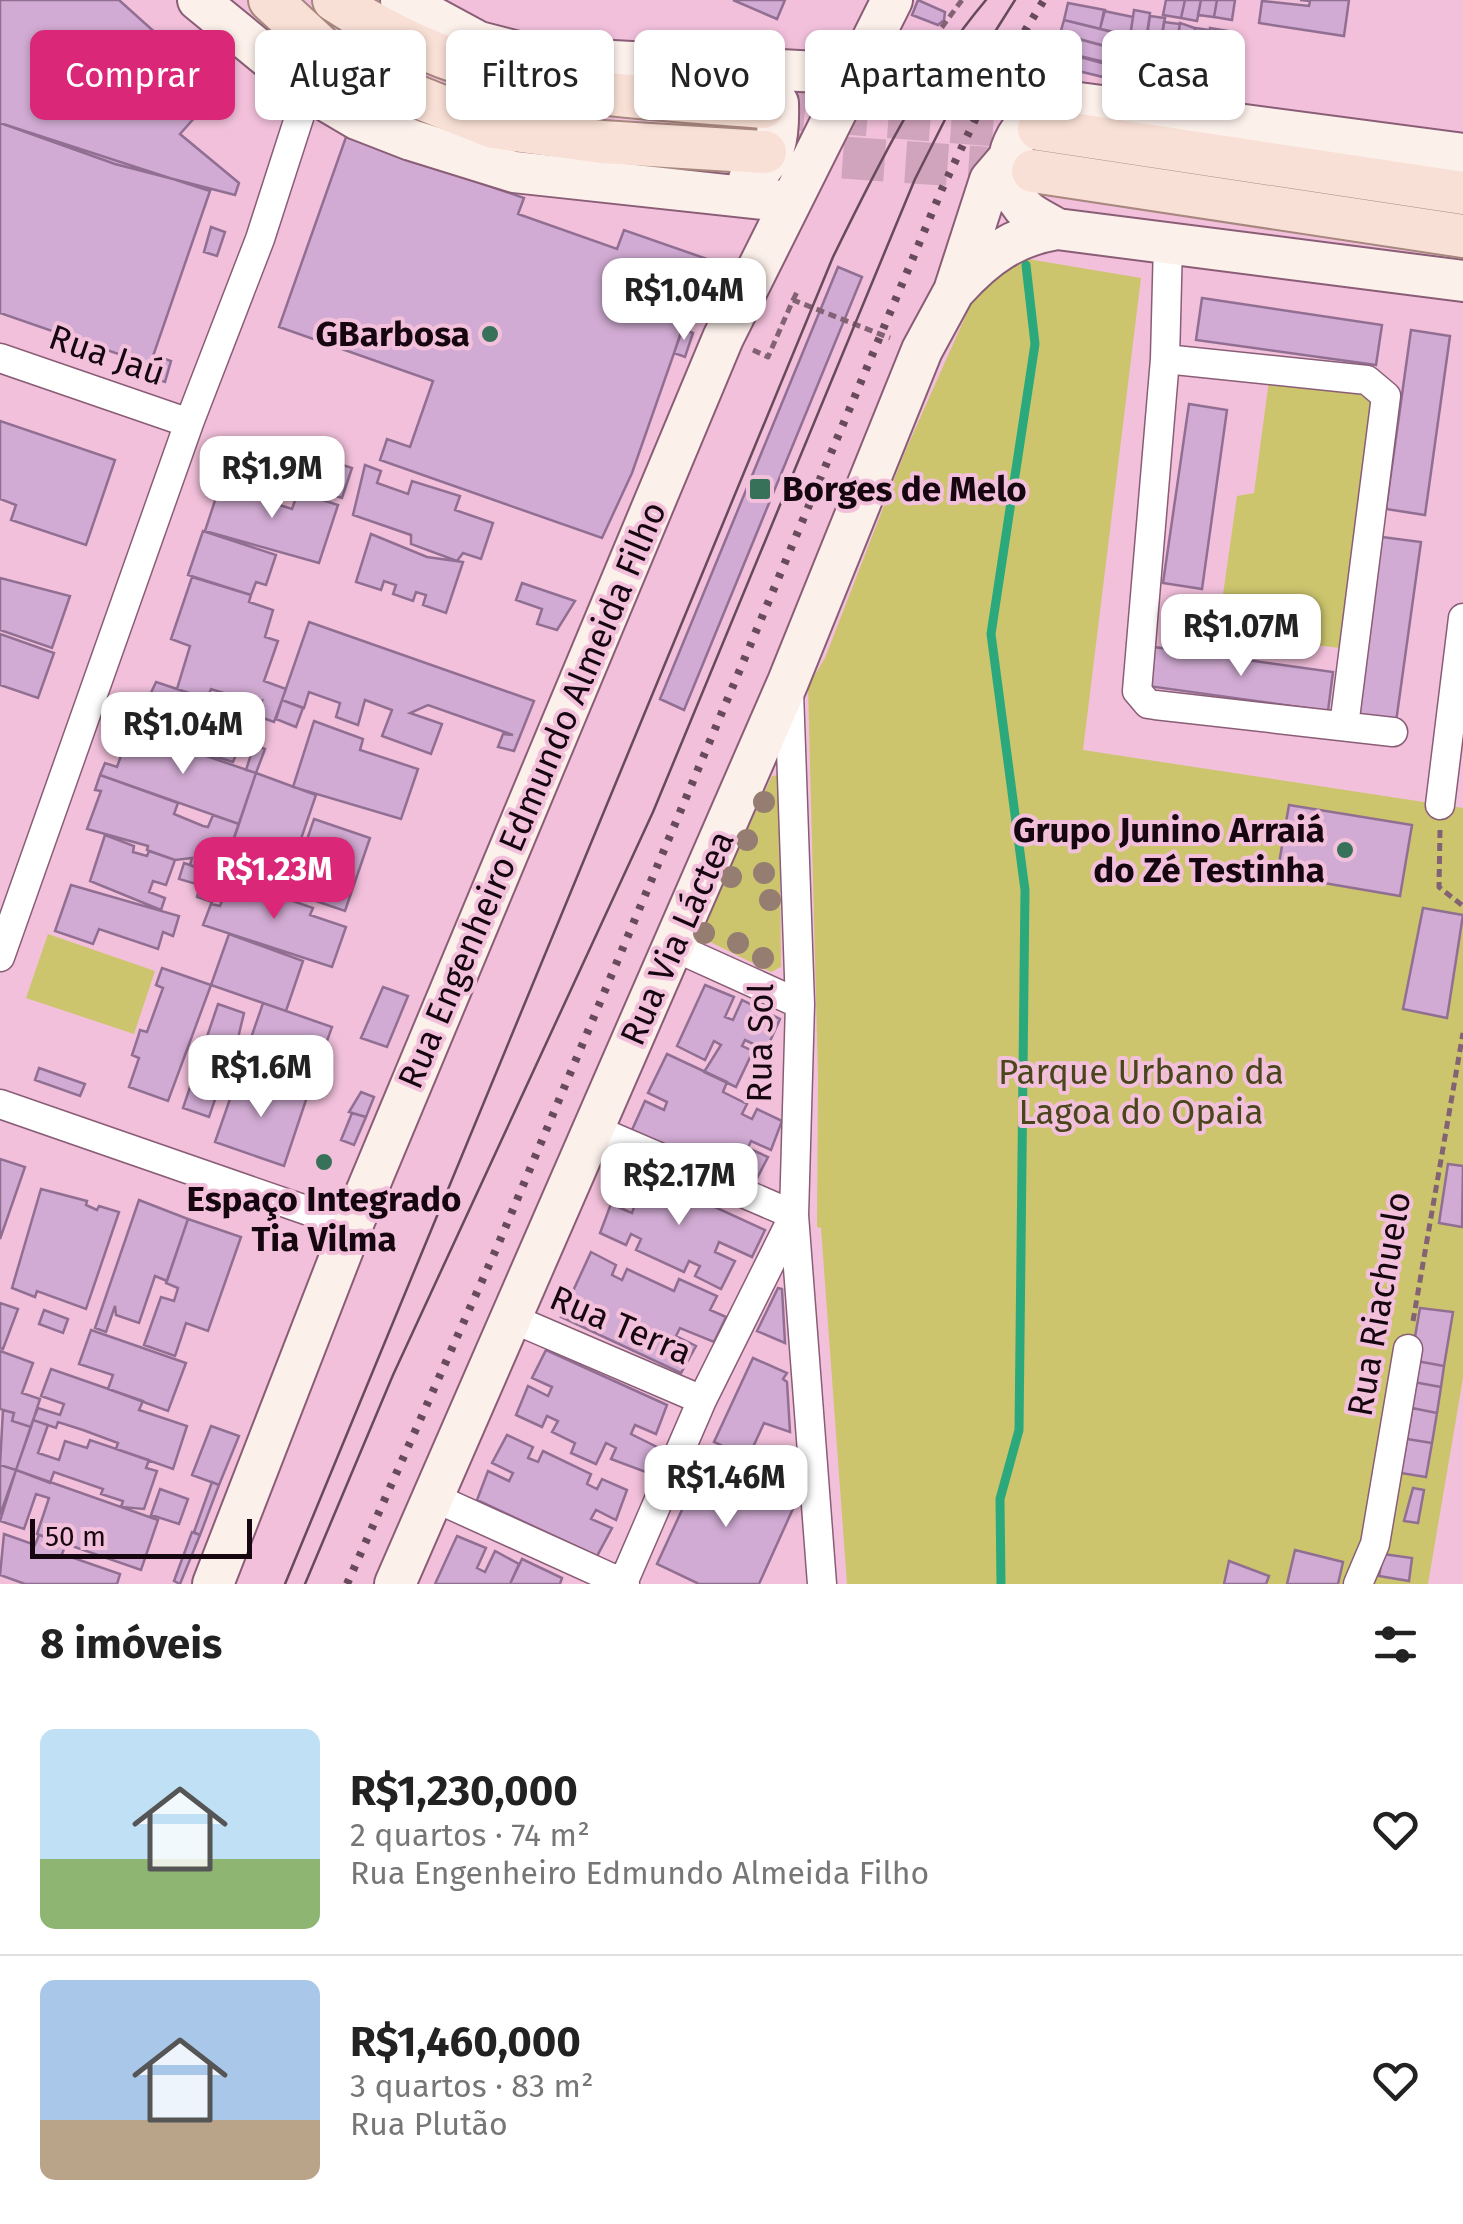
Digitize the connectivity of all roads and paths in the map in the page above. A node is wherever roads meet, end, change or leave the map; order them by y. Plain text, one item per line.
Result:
1 (198, 0) edge
2 (270, 0) edge
3 (334, 0) edge
4 (401, 0) edge
5 (892, 0) edge
6 (962, 0) edge
7 (878, 30) edge
8 (940, 30) edge
9 (255, 47) edge
10 (634, 60) edge
11 (634, 94) edge
12 (298, 120) edge
13 (361, 120) edge
14 (779, 120) edge
15 (833, 120) edge
16 (1040, 129) tunnel mouth
17 (765, 152) tunnel mouth
18 (1463, 154) edge
19 (1005, 174) junction
20 (689, 190) junction
21 (1463, 193) edge
22 (790, 202) junction
23 (1057, 228) junction
24 (1463, 236) edge
25 (1168, 243) junction
26 (1463, 281) edge
27 (798, 290) dead end
28 (954, 291) junction
29 (793, 300) junction
30 (746, 347) dead end
31 (922, 350) junction
32 (0, 358) edge
33 (1165, 358) junction
34 (189, 423) junction
35 (1463, 618) edge
36 (788, 682) junction
37 (1344, 726) junction
38 (1393, 732) dead end
39 (1440, 805) joint
40 (1463, 906) edge
41 (674, 947) junction
42 (0, 957) edge
43 (800, 1004) junction
44 (1463, 1033) edge
45 (0, 1104) edge
46 (594, 1129) junction
47 (794, 1215) junction
48 (352, 1226) junction
49 (511, 1318) junction
50 (1408, 1348) joint
51 (702, 1400) junction
52 (432, 1497) junction
53 (624, 1583) edge
54 (213, 1584) edge
55 (394, 1584) edge
56 (822, 1584) edge
57 (1358, 1584) edge

1 - 9 street
2 - 17 main road
3 - 11 main road
4 - 10 street
5 - 7 street, Rua Engenheiro Edmundo Almeida Filho
6 - 8 path
12 - 34 street
13 - 20 street
14 - 20 street
15 - 22 street, Rua Engenheiro Edmundo Almeida Filho
16 - 21 main road
18 - 19 street, Rua Via Láctea
19 - 23 street
19 - 24 main road
19 - 28 street, Rua Via Láctea
20 - 22 street
22 - 48 street, Rua Engenheiro Edmundo Almeida Filho
23 - 25 street
23 - 28 street, Rua Via Láctea
25 - 26 street
25 - 33 street
27 - 29 path
28 - 31 street, Rua Via Láctea
29 - 30 path
29 - 31 path
31 - 36 street, Rua Via Láctea
32 - 34 street, Rua Jaú
33 - 37 street
33 - 37 street
34 - 42 street
35 - 39 street
36 - 41 street, Rua Via Láctea
36 - 43 street, Rua Sol
37 - 38 street
39 - 40 path
41 - 43 street
41 - 46 street, Rua Via Láctea
43 - 47 street, Rua Sol
44 - 50 path, Rua Riachuelo
45 - 48 street
46 - 47 street
46 - 49 street, Rua Via Láctea
47 - 51 street
47 - 56 street, Rua Sol
48 - 54 street, Rua Engenheiro Edmundo Almeida Filho
49 - 51 street, Rua Terra
49 - 52 street, Rua Via Láctea
50 - 57 street, Rua Riachuelo
51 - 53 street
52 - 53 street
52 - 55 street, Rua Via Láctea

